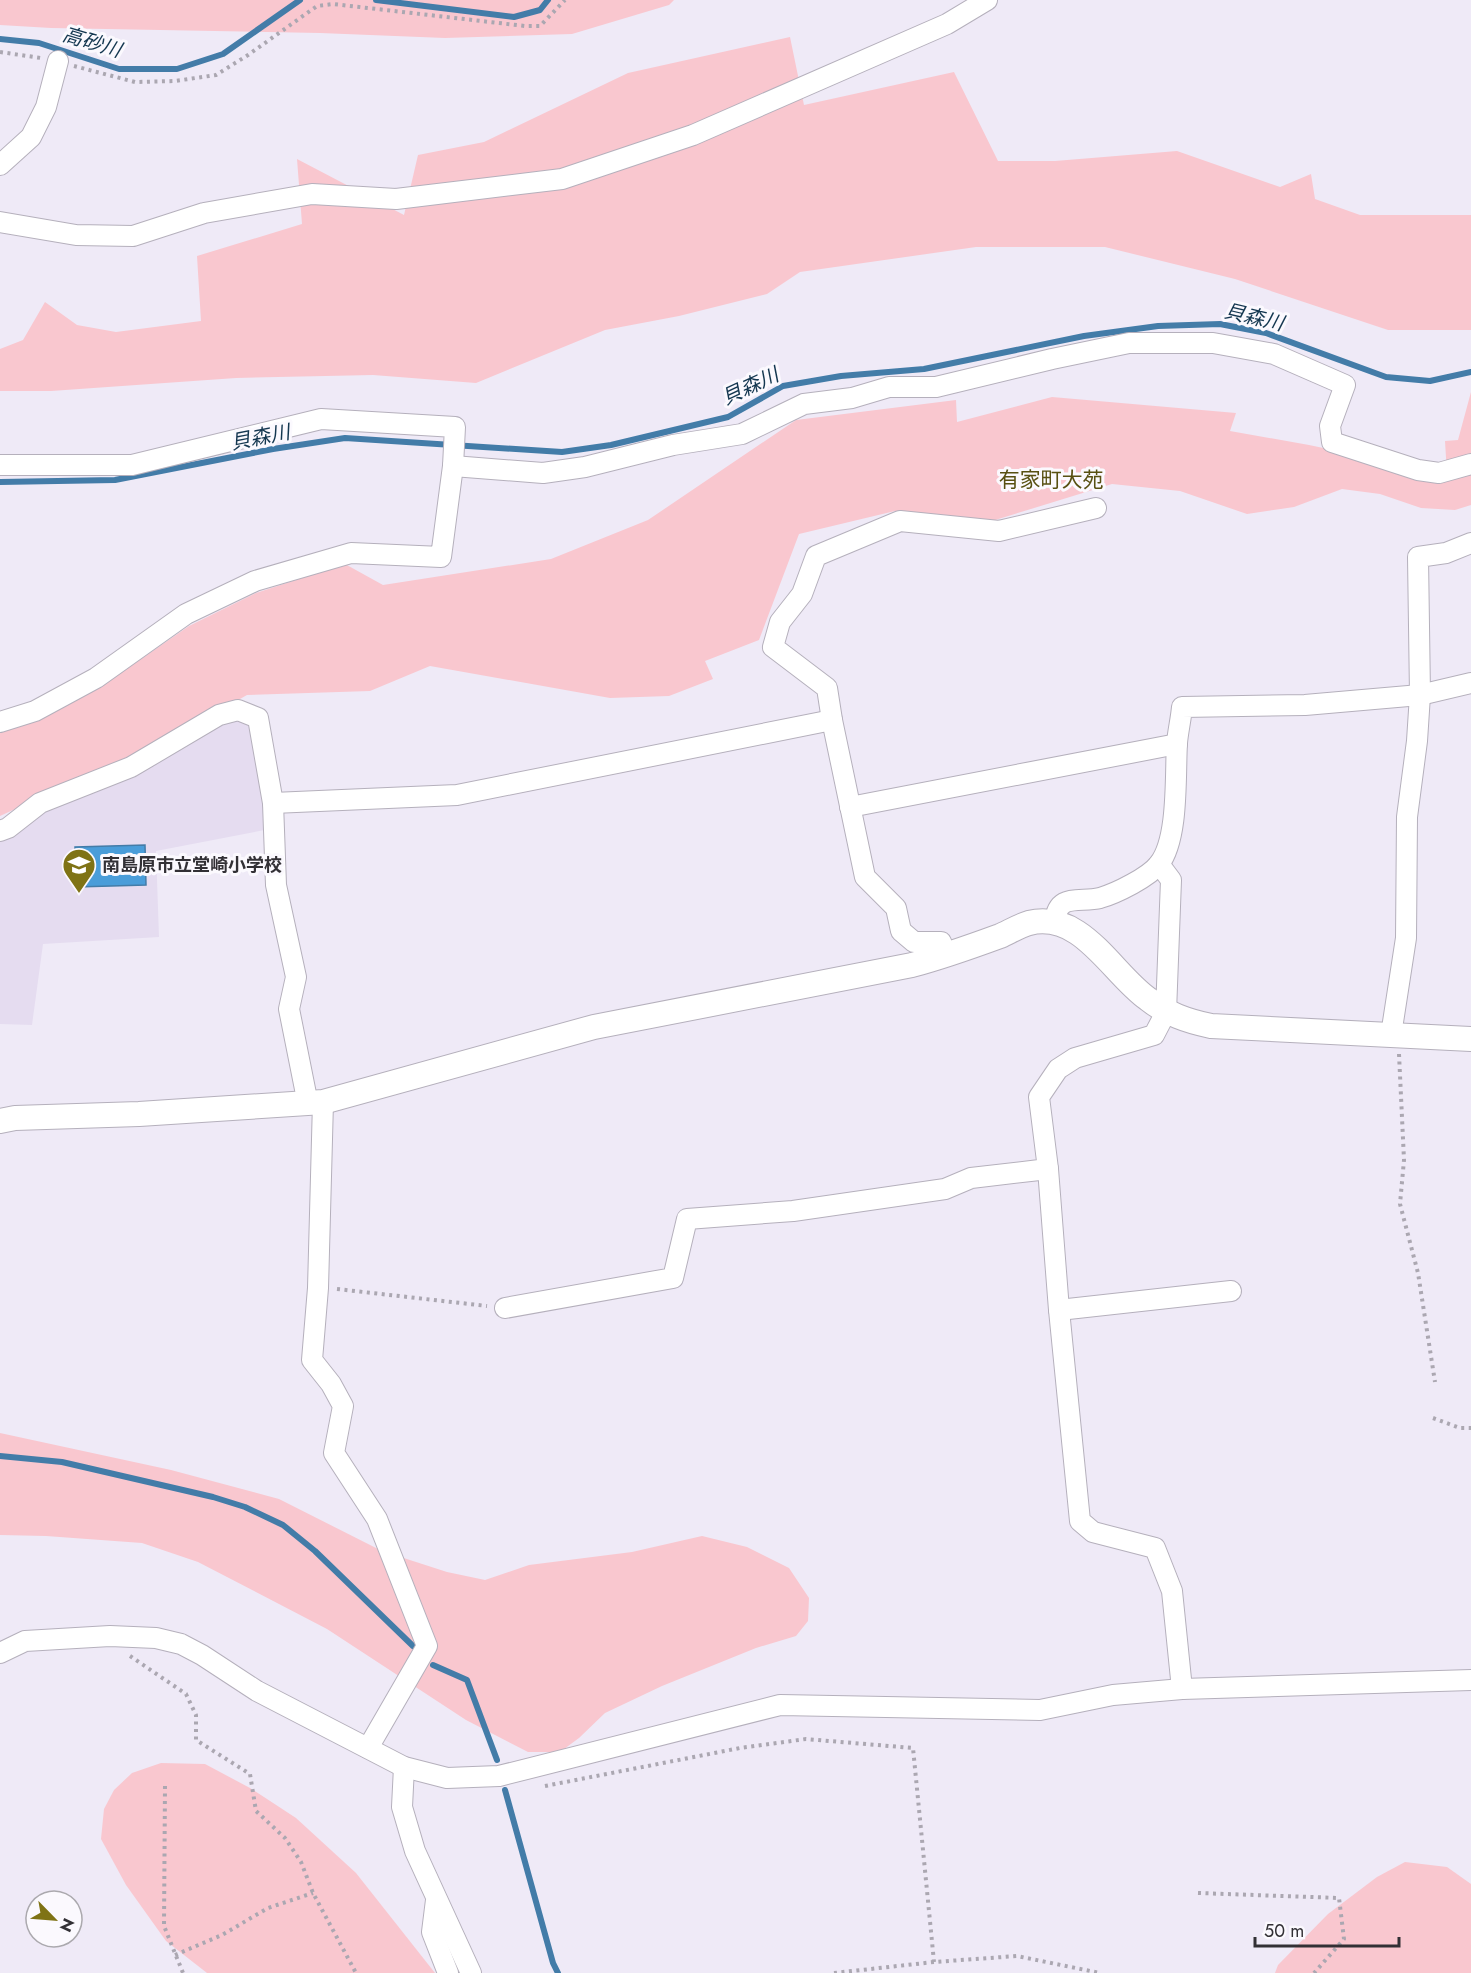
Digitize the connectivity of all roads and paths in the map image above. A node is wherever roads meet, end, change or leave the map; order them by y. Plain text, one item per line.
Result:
1 (565, 0) edge
2 (987, 0) edge
3 (0, 51) edge
4 (58, 61) junction
5 (0, 165) edge
6 (0, 222) edge
7 (453, 453) junction
8 (1471, 464) edge
9 (0, 465) edge
10 (1096, 508) dead end
11 (1471, 543) edge
12 (1471, 683) edge
13 (1420, 695) junction
14 (832, 720) junction
15 (0, 722) edge
16 (1177, 744) junction
17 (273, 803) junction
18 (850, 807) junction
19 (0, 831) edge
20 (1159, 864) junction
21 (1054, 922) junction
22 (947, 956) junction
23 (1166, 1012) junction
24 (1394, 1035) junction
25 (1471, 1039) edge
26 (315, 1103) junction
27 (0, 1121) edge
28 (1047, 1169) junction
29 (318, 1288) junction
30 (1231, 1291) dead end
31 (505, 1308) joint
32 (1059, 1310) junction
33 (1435, 1382) dead end
34 (1432, 1418) dead end
35 (1471, 1428) edge
36 (110, 1636) junction
37 (0, 1653) edge
38 (1471, 1680) edge
39 (1182, 1689) junction
40 (368, 1748) junction
41 (404, 1767) junction
42 (165, 1786) dead end
43 (543, 1786) dead end
44 (313, 1893) junction
45 (1198, 1893) dead end
46 (436, 1900) junction
47 (175, 1955) junction
48 (934, 1962) junction
49 (183, 1973) edge
50 (357, 1973) edge
51 (448, 1973) edge
52 (471, 1973) edge
53 (834, 1973) edge
54 (1100, 1973) edge
55 (1314, 1973) edge

1 - 4 path
2 - 6 street
3 - 4 path
4 - 5 street
7 - 8 street
7 - 9 street
7 - 15 street
10 - 14 street
11 - 13 street
12 - 13 street
13 - 16 street
13 - 24 street
14 - 17 street
14 - 18 street
16 - 18 street
16 - 20 street
17 - 19 street
17 - 26 street
18 - 22 street
20 - 21 street
20 - 23 street
21 - 22 street
21 - 23 street
22 - 26 street
23 - 24 street
23 - 28 street
24 - 25 street
24 - 33 path
26 - 27 street
26 - 29 street
28 - 31 street
28 - 32 street
29 - 31 path
29 - 40 street
30 - 32 street
32 - 39 street
34 - 35 path
36 - 37 street
36 - 40 street
36 - 44 path
38 - 39 street
39 - 41 street
40 - 41 street
41 - 46 street
42 - 47 path
43 - 48 path
44 - 47 path
44 - 50 path
45 - 55 path
46 - 51 street
46 - 52 street
47 - 49 path
48 - 53 path
48 - 54 path

